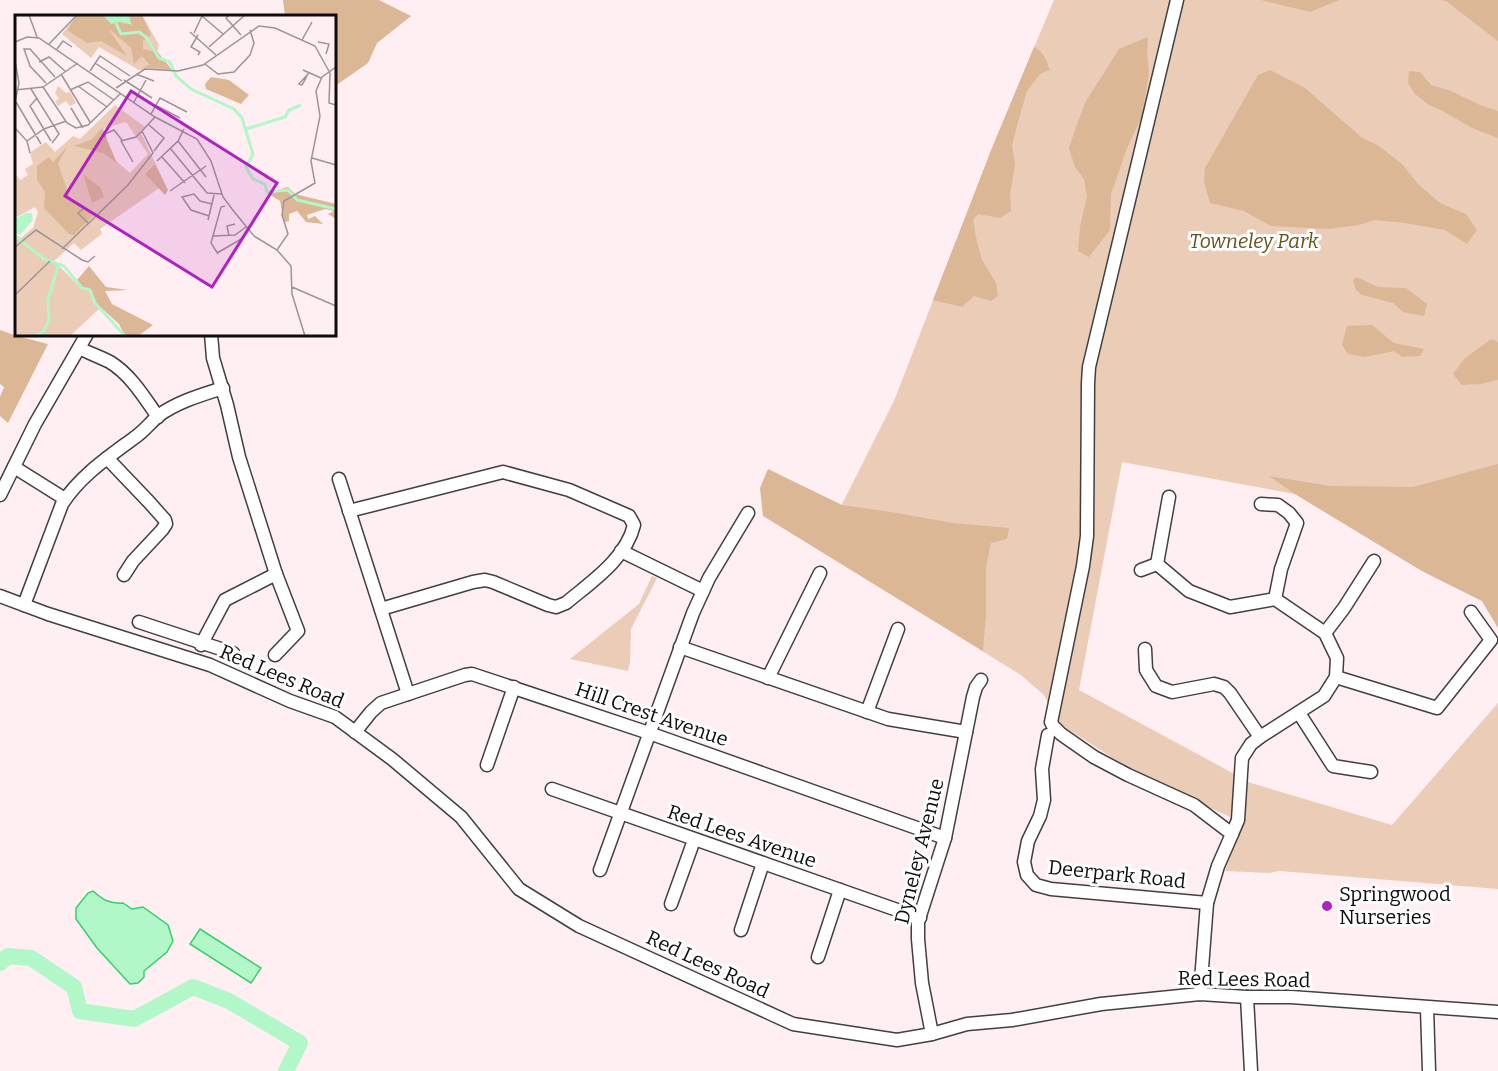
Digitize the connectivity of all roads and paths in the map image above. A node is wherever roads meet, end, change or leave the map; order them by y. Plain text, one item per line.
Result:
1 (1177, 0) edge
2 (86, 336) edge
3 (211, 336) edge
4 (79, 348) junction
5 (223, 388) junction
6 (158, 417) junction
7 (107, 458) junction
8 (14, 467) junction
9 (339, 479) dead end
10 (0, 495) edge
11 (1169, 498) dead end
12 (65, 499) junction
13 (1262, 504) dead end
14 (349, 511) junction
15 (748, 513) dead end
16 (621, 552) junction
17 (1374, 561) dead end
18 (1157, 564) junction
19 (1141, 570) dead end
20 (820, 573) dead end
21 (276, 574) junction
22 (124, 575) dead end
23 (703, 591) junction
24 (0, 596) edge
25 (1275, 599) junction
26 (24, 605) junction
27 (381, 609) junction
28 (1471, 612) dead end
29 (139, 622) dead end
30 (897, 629) dead end
31 (1325, 633) junction
32 (202, 644) junction
33 (680, 647) junction
34 (1145, 649) dead end
35 (233, 653) dead end
36 (275, 655) dead end
37 (1336, 676) junction
38 (768, 678) junction
39 (981, 680) dead end
40 (514, 687) junction
41 (408, 694) junction
42 (867, 712) junction
43 (1299, 713) junction
44 (355, 732) junction
45 (966, 732) junction
46 (649, 733) junction
47 (1048, 735) dead end
48 (1260, 737) junction
49 (487, 765) dead end
50 (1371, 772) dead end
51 (552, 789) dead end
52 (620, 814) junction
53 (1232, 834) junction
54 (945, 838) junction
55 (694, 840) junction
56 (763, 863) junction
57 (600, 870) dead end
58 (840, 890) junction
59 (1207, 903) junction
60 (671, 904) dead end
61 (920, 918) junction
62 (741, 930) dead end
63 (818, 957) dead end
64 (1200, 994) junction
65 (1247, 997) junction
66 (1427, 1008) junction
67 (1498, 1012) edge
68 (932, 1034) junction
69 (1251, 1071) edge
70 (1429, 1071) edge

1 - 53 street
2 - 4 street
3 - 5 street
4 - 6 street
4 - 8 street
5 - 6 street
5 - 21 street
6 - 7 street
7 - 12 street
7 - 22 street
8 - 10 street
8 - 12 street
9 - 14 street
11 - 18 street
12 - 26 street
13 - 25 street
14 - 16 street
14 - 27 street
15 - 23 street
16 - 23 street
16 - 27 street
17 - 31 street
18 - 19 street
18 - 25 street
20 - 38 street
21 - 32 street
21 - 36 street
23 - 33 street
24 - 26 street, Red Lees Road
25 - 31 street
26 - 44 street, Red Lees Road
27 - 41 street
28 - 37 street
29 - 32 street
30 - 42 street
31 - 37 street
32 - 35 street
33 - 38 street
33 - 46 street
34 - 48 street
37 - 43 street
38 - 42 street
39 - 45 street, Dyneley Avenue
40 - 41 street, Hill Crest Avenue
40 - 46 street, Hill Crest Avenue
40 - 49 street
41 - 44 street, Hill Crest Avenue
42 - 45 street
43 - 48 street
43 - 50 street
44 - 68 street, Red Lees Road
45 - 54 street, Dyneley Avenue
46 - 52 street
46 - 54 street, Hill Crest Avenue
47 - 59 street, Deerpark Road
48 - 53 street
51 - 52 street, Red Lees Avenue
52 - 55 street, Red Lees Avenue
52 - 57 street
53 - 59 street
54 - 61 street, Dyneley Avenue
55 - 56 street, Red Lees Avenue
55 - 60 street
56 - 58 street, Red Lees Avenue
56 - 62 street
58 - 61 street, Red Lees Avenue
58 - 63 street
59 - 64 street
61 - 68 street, Dyneley Avenue
64 - 65 street, Red Lees Road
64 - 68 street, Red Lees Road
65 - 66 street, Red Lees Road
65 - 69 street
66 - 67 street, Red Lees Road
66 - 70 street

